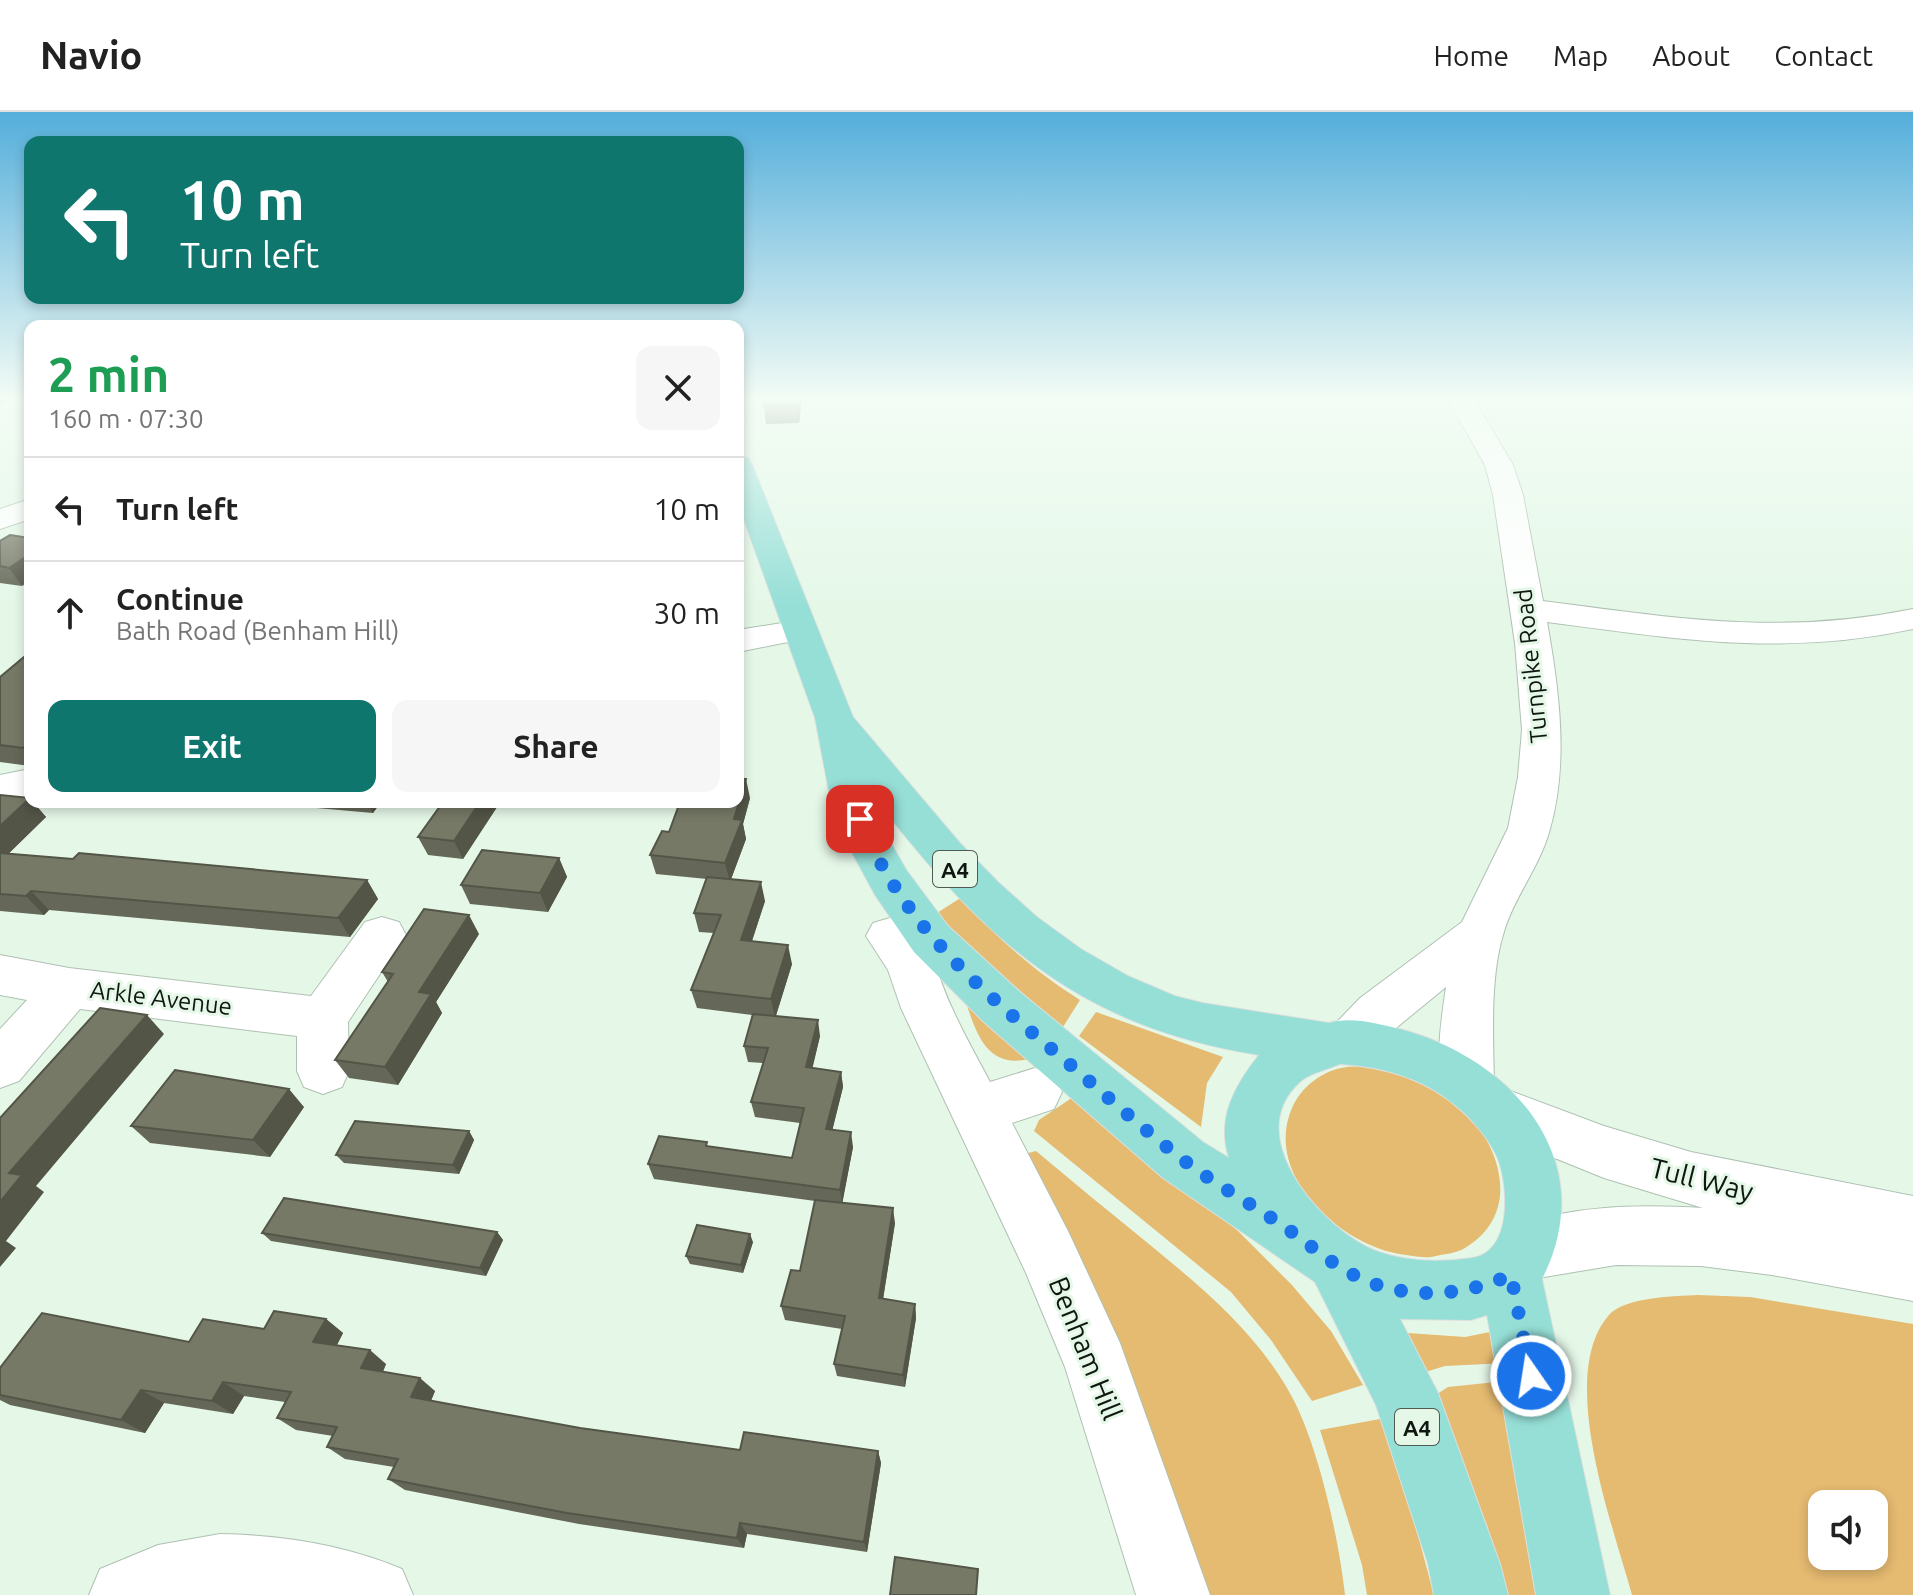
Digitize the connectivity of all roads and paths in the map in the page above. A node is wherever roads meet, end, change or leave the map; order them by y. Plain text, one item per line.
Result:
1 (1500, 467) edge
2 (744, 480) edge
3 (24, 510) edge
4 (0, 520) edge
5 (1528, 609) junction
6 (1913, 619) edge
7 (801, 630) junction
8 (744, 640) edge
9 (834, 718) junction
10 (24, 784) edge
11 (0, 789) edge
12 (382, 935) dead end
13 (1479, 935) junction
14 (890, 936) dead end
15 (0, 975) edge
16 (69, 988) junction
17 (323, 1018) junction
18 (1338, 1043) junction
19 (0, 1065) edge
20 (323, 1071) dead end
21 (1035, 1092) dead end
22 (1482, 1096) junction
23 (976, 1110) junction
24 (1913, 1224) edge
25 (1321, 1254) junction
26 (1518, 1263) junction
27 (1913, 1271) edge
28 (126, 1595) edge
29 (376, 1595) edge
30 (1173, 1595) edge
31 (1471, 1595) edge
32 (1573, 1595) edge

1 - 5 street, Turnpike Road
2 - 7 main road, A4
3 - 4 street
5 - 6 street
5 - 13 street, Turnpike Road
7 - 8 street
7 - 9 main road, A4
9 - 18 main road, A4
9 - 25 main road, A4
10 - 11 street
12 - 17 street
13 - 18 street, Turnpike Road
13 - 22 street, Turnpike Road
14 - 23 street, Benham Hill
15 - 16 street, Arkle Avenue
16 - 17 street, Arkle Avenue
16 - 19 street
17 - 20 street
18 - 22 main road, A4
18 - 25 main road, A4
21 - 23 street
22 - 24 street, Tull Way
22 - 26 main road, A4
23 - 30 street, Benham Hill
25 - 26 main road, A4
25 - 31 main road, A4
26 - 27 street, Tull Way
26 - 32 main road, A4
28 - 29 street

